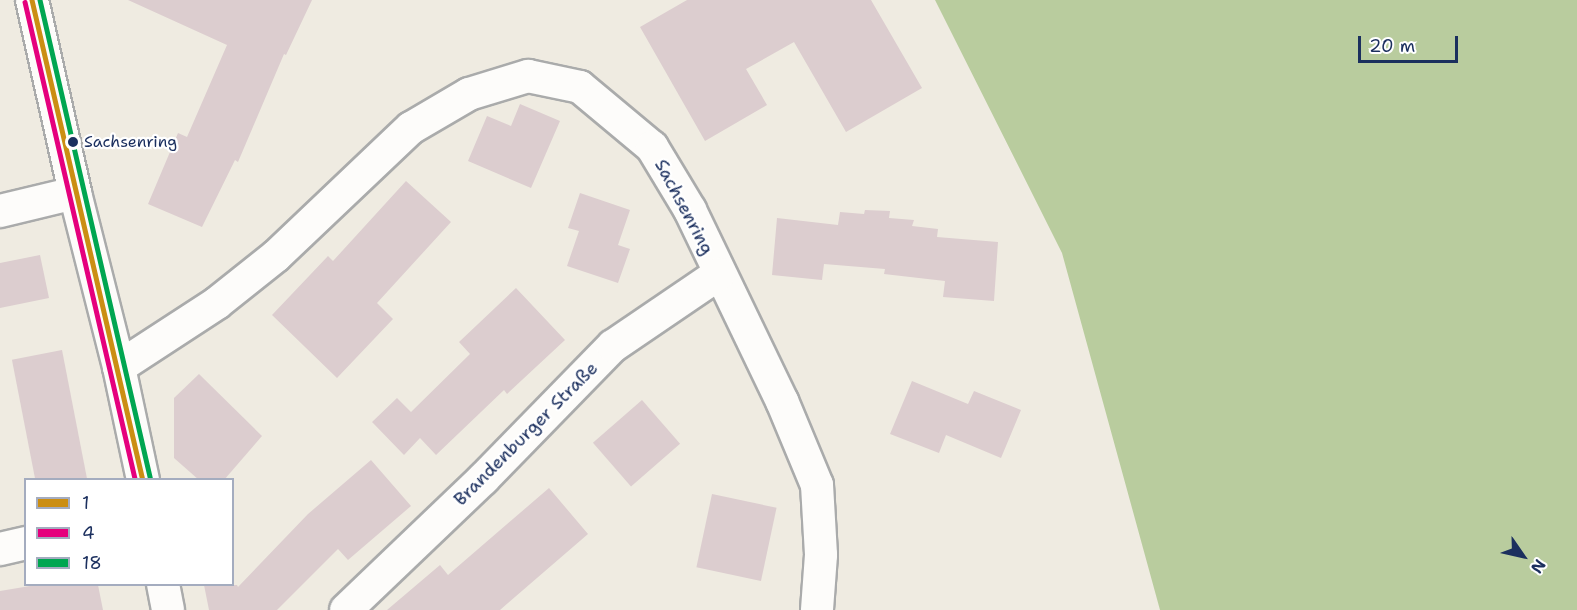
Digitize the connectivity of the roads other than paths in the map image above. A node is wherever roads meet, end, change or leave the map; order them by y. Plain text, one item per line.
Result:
1 (32, 0) edge
2 (75, 193) junction
3 (0, 211) edge
4 (719, 274) junction
5 (119, 367) junction
6 (143, 478) edge
7 (24, 543) edge
8 (0, 549) edge
9 (163, 586) edge
10 (168, 610) edge
11 (346, 610) edge
12 (817, 610) edge

1 - 2 street
2 - 3 street
2 - 5 street
4 - 5 street, Sachsenring
4 - 11 street, Brandenburger Straße
4 - 12 street, Sachsenring
5 - 6 street
7 - 8 street
9 - 10 street

